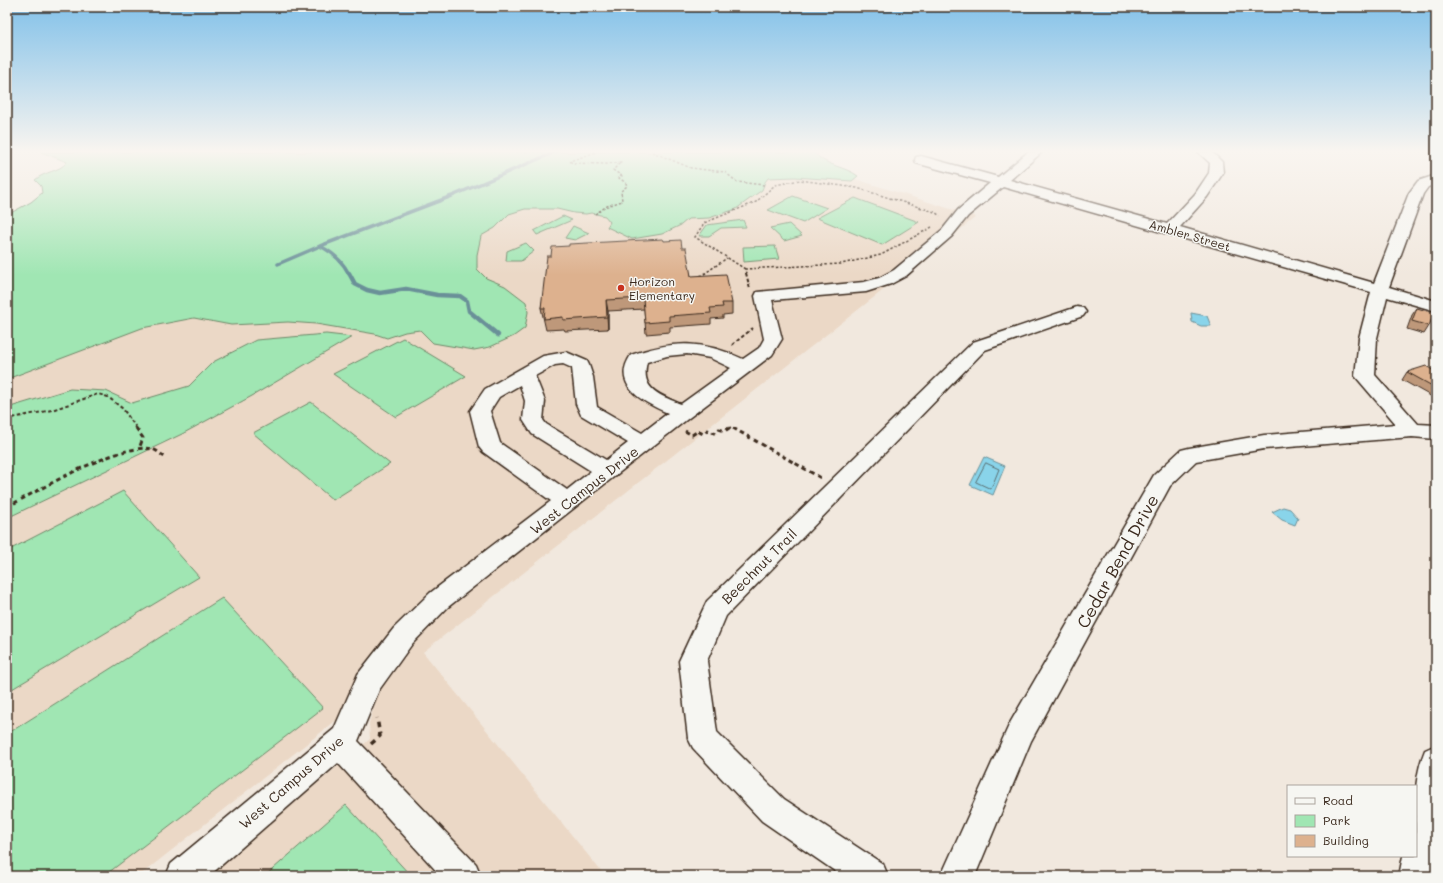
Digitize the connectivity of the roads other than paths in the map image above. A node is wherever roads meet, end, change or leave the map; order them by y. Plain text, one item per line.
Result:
1 (986, 193) edge
2 (1040, 193) edge
3 (1203, 193) edge
4 (1416, 193) edge
5 (1170, 229) junction
6 (1380, 290) junction
7 (1436, 306) edge
8 (1077, 312) dead end
9 (745, 367) junction
10 (525, 374) junction
11 (682, 420) junction
12 (1412, 430) junction
13 (1436, 432) edge
14 (644, 443) junction
15 (607, 471) junction
16 (568, 502) junction
17 (340, 743) junction
18 (1436, 760) edge
19 (183, 876) edge
20 (464, 876) edge
21 (871, 876) edge
22 (958, 876) edge
23 (1416, 876) edge

1 - 9 street, West Campus Drive
2 - 5 street, Ambler Street
3 - 5 street
4 - 6 street
5 - 6 street, Ambler Street
6 - 7 street, Ambler Street
6 - 12 street
8 - 21 street, Beechnut Trail
9 - 11 street, West Campus Drive
9 - 11 street
10 - 14 street
10 - 15 street
10 - 16 street
11 - 14 street, West Campus Drive
12 - 13 street, Cedar Bend Drive
12 - 22 street, Cedar Bend Drive
14 - 15 street, West Campus Drive
15 - 16 street, West Campus Drive
16 - 17 street, West Campus Drive
17 - 19 street, West Campus Drive
17 - 20 street
18 - 23 street

